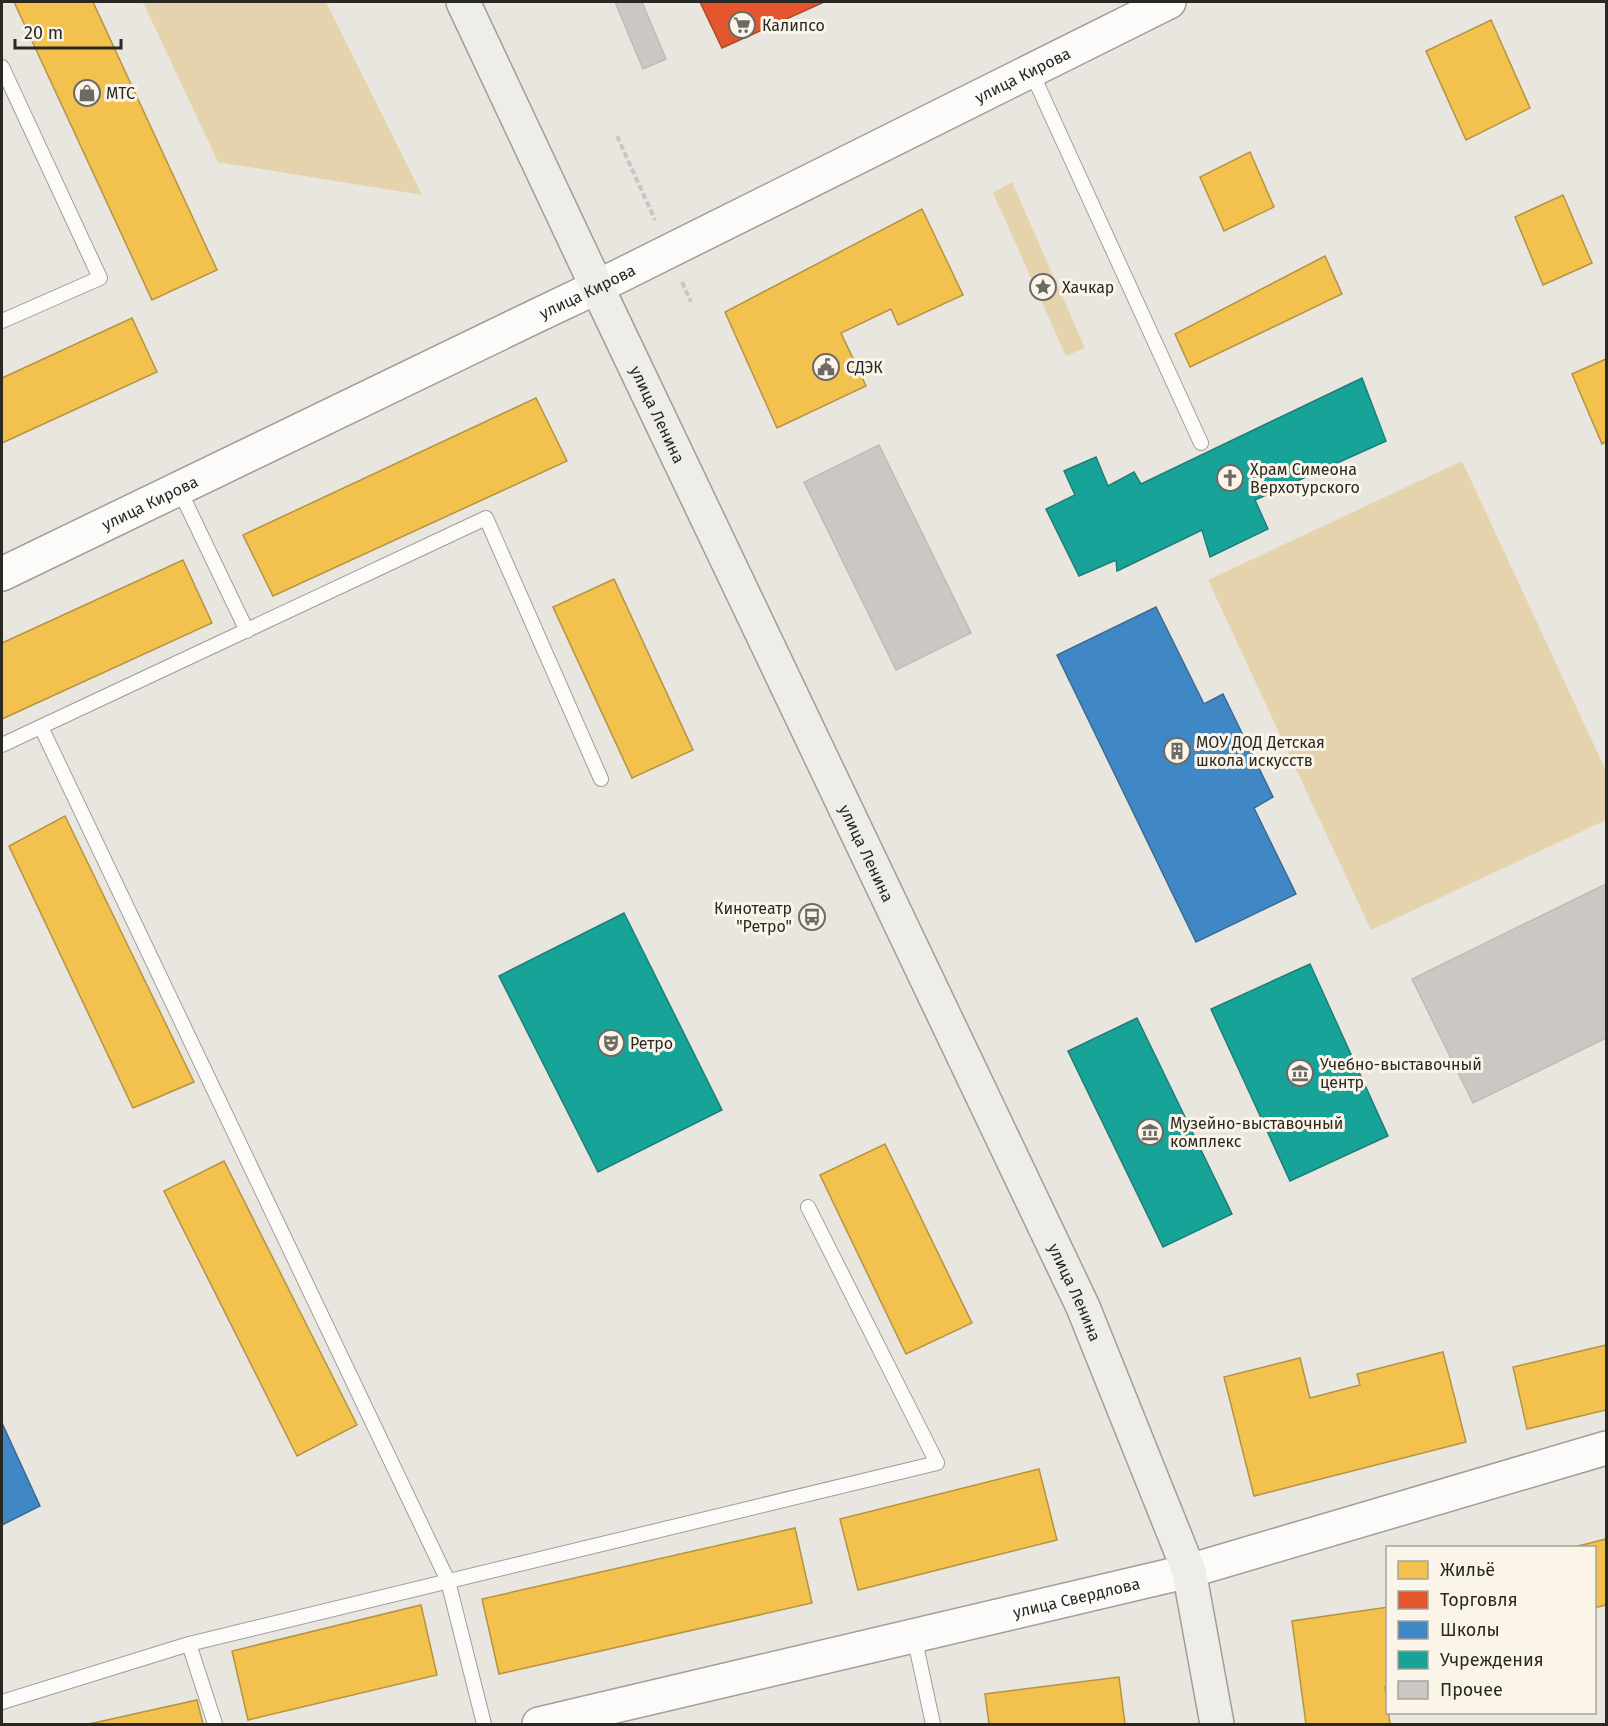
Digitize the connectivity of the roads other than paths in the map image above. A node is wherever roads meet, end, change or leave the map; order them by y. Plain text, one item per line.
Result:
1 (463, 2) edge
2 (488, 2) edge
3 (1169, 2) edge
4 (2, 66) edge
5 (1030, 71) junction
6 (607, 282) junction
7 (2, 321) edge
8 (1201, 443) dead end
9 (179, 488) junction
10 (2, 574) edge
11 (247, 630) junction
12 (41, 727) junction
13 (2, 745) edge
14 (601, 779) dead end
15 (808, 1207) dead end
16 (1606, 1448) edge
17 (1197, 1569) junction
18 (448, 1581) junction
19 (914, 1636) junction
20 (189, 1644) junction
21 (2, 1702) edge
22 (215, 1725) edge
23 (484, 1725) edge
24 (539, 1725) edge
25 (933, 1725) edge
26 (1217, 1725) edge
27 (1232, 1725) edge

1 - 6 main road, улица Ленина
2 - 6 main road
3 - 5 street, улица Кирова
4 - 7 lane
5 - 6 street, улица Кирова
5 - 8 lane
6 - 9 street, улица Кирова
6 - 17 main road, улица Ленина
9 - 10 street, улица Кирова
9 - 11 lane
11 - 12 lane
11 - 14 lane
12 - 13 lane
12 - 18 lane
15 - 18 lane
16 - 17 street, улица Свердлова
17 - 19 street, улица Свердлова
17 - 26 main road, улица Ленина
17 - 27 main road
18 - 20 lane
18 - 23 lane
19 - 24 street, улица Свердлова
19 - 25 lane
20 - 21 lane
20 - 22 lane

